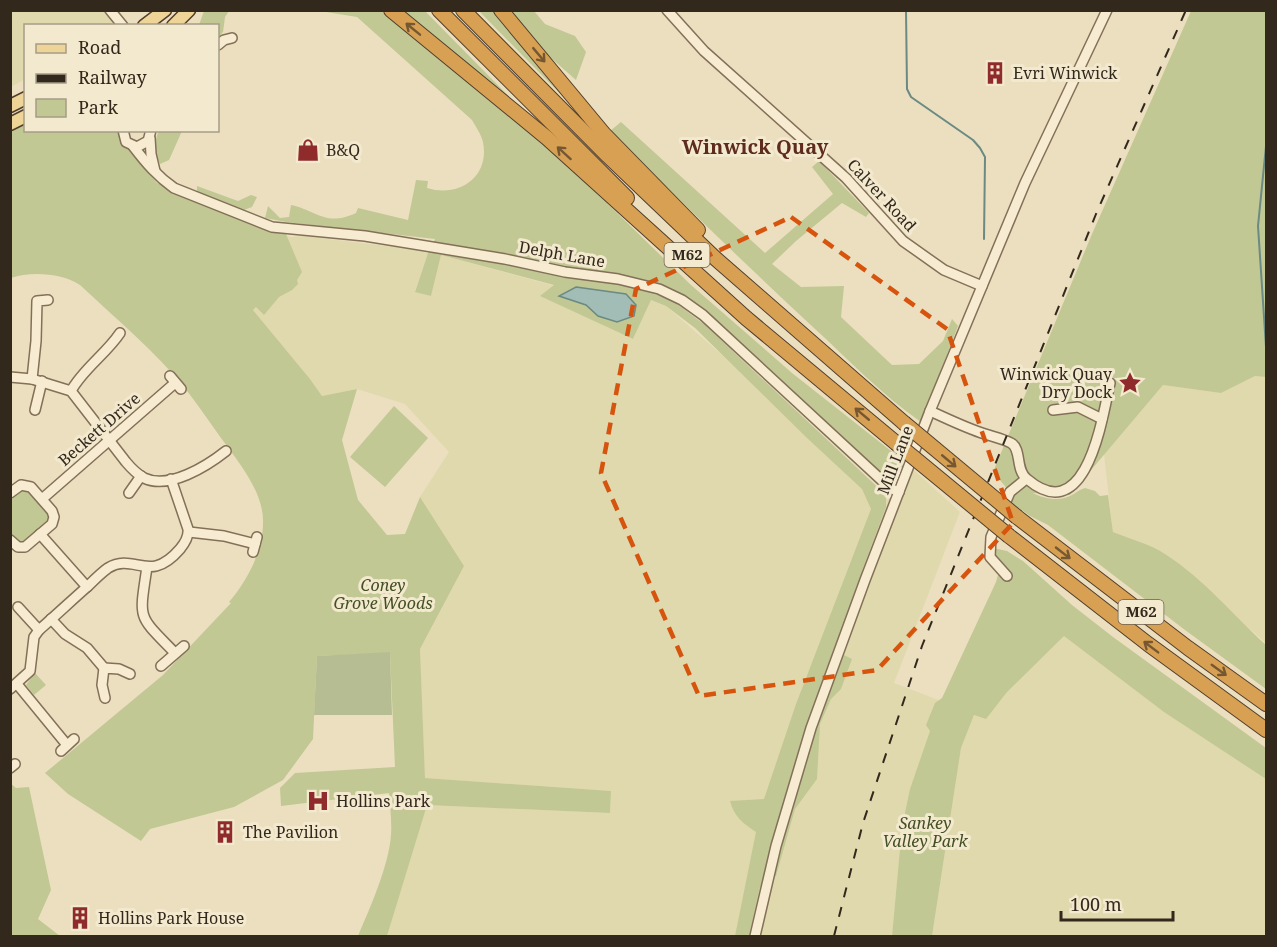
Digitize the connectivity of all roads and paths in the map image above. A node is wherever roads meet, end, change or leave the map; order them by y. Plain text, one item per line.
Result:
1 (110, 10) edge
2 (165, 10) edge
3 (189, 10) edge
4 (391, 10) edge
5 (439, 10) edge
6 (463, 10) edge
7 (501, 10) edge
8 (667, 10) edge
9 (1107, 10) edge
10 (121, 24) edge
11 (147, 24) edge
12 (175, 24) edge
13 (232, 38) dead end
14 (219, 44) edge
15 (24, 117) edge
16 (10, 124) edge
17 (124, 132) edge
18 (151, 134) edge
19 (133, 146) junction
20 (156, 174) junction
21 (982, 286) junction
22 (48, 300) dead end
23 (120, 333) dead end
24 (839, 367) junction
25 (10, 377) edge
26 (32, 378) junction
27 (42, 381) junction
28 (175, 383) dead end
29 (1110, 383) dead end
30 (828, 386) junction
31 (70, 391) junction
32 (35, 410) dead end
33 (930, 411) junction
34 (1053, 411) dead end
35 (1102, 419) junction
36 (110, 439) junction
37 (226, 451) dead end
38 (141, 476) junction
39 (171, 479) junction
40 (1026, 479) junction
41 (899, 492) junction
42 (10, 493) edge
43 (129, 494) dead end
44 (42, 499) junction
45 (189, 532) junction
46 (40, 534) junction
47 (10, 540) edge
48 (255, 544) dead end
49 (147, 567) junction
50 (1006, 576) dead end
51 (87, 587) junction
52 (18, 607) dead end
53 (51, 619) junction
54 (39, 630) junction
55 (184, 646) dead end
56 (175, 653) junction
57 (161, 666) dead end
58 (104, 668) junction
59 (130, 674) dead end
60 (14, 686) edge
61 (105, 698) dead end
62 (1266, 704) edge
63 (1266, 730) edge
64 (67, 745) dead end
65 (755, 936) edge

1 - 10 street
2 - 11 main road
3 - 12 main road
30 -> 4 highway
5 - 30 highway, M62
6 - 24 highway, M62
7 -> 24 highway
8 - 21 street, Calver Road
9 - 21 street, Mill Lane
13 - 14 street
15 - 16 main road
17 - 19 street, Delph Lane
18 - 19 street
18 - 20 street
19 - 20 street, Delph Lane
20 - 41 street, Delph Lane
21 - 33 street, Mill Lane
22 - 26 street
23 - 31 street
24 -> 62 highway, M62, bridge
25 - 26 street
26 - 27 street
27 - 31 street
27 - 32 street
28 - 36 street, Beckett Drive
29 - 35 street
63 -> 30 highway, M62, bridge
31 - 36 street
33 - 40 street
33 - 41 street, Mill Lane
34 - 35 street
35 - 40 street
36 - 38 street
36 - 44 street, Beckett Drive
37 - 39 street
38 - 39 street
38 - 43 street
39 - 45 street
40 - 50 street
41 - 65 street, Mill Lane
42 - 44 street
44 - 46 street
45 - 48 street
45 - 49 street
46 - 47 street
46 - 51 street
49 - 51 street
49 - 56 street
51 - 53 street
52 - 54 street
53 - 54 street
53 - 58 street
54 - 60 street
55 - 56 street
56 - 57 street
58 - 59 street
58 - 61 street
60 - 64 street

